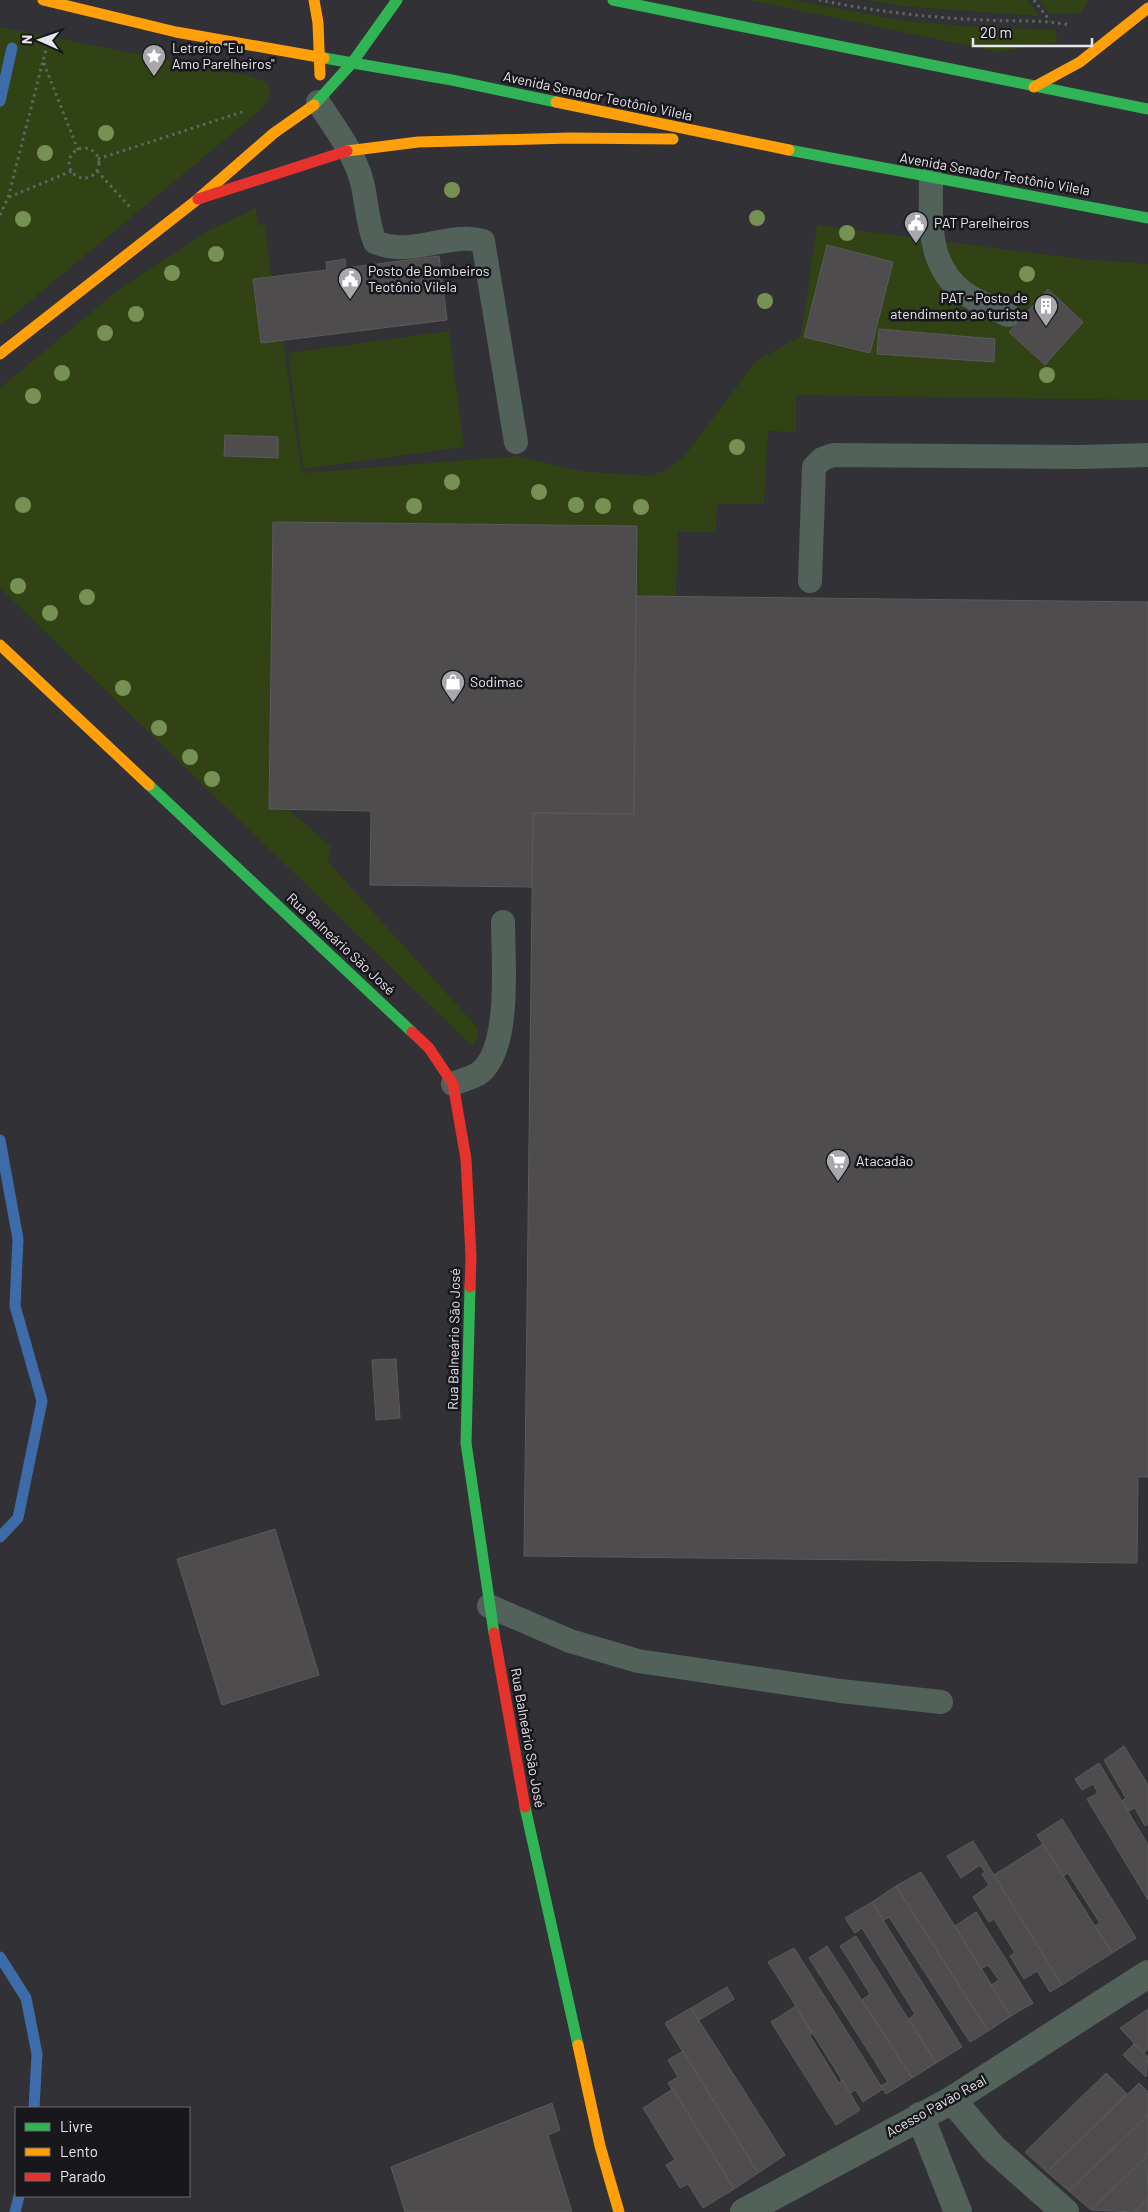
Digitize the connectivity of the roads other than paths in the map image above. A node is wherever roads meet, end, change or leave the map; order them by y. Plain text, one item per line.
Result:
1 (43, 0) edge
2 (314, 0) edge
3 (397, 0) edge
4 (613, 0) edge
5 (642, 3) edge
6 (1148, 8) edge
7 (320, 57) junction
8 (352, 63) junction
9 (1034, 87) junction
10 (318, 102) junction
11 (1148, 109) edge
12 (734, 140) junction
13 (350, 150) junction
14 (931, 178) junction
15 (198, 199) junction
16 (1148, 218) edge
17 (1008, 315) dead end
18 (0, 354) edge
19 (516, 442) dead end
20 (1148, 455) edge
21 (810, 581) dead end
22 (0, 645) edge
23 (504, 922) dead end
24 (452, 1084) junction
25 (489, 1606) junction
26 (941, 1702) dead end
27 (1148, 1974) edge
28 (952, 2100) junction
29 (920, 2116) junction
30 (620, 2212) edge
31 (744, 2212) edge
32 (958, 2212) edge
33 (1065, 2212) edge

1 - 7 main road, Avenida Senador Teotônio Vilela
2 - 7 main road
3 - 8 main road
4 - 5 main road
5 - 9 main road
6 - 9 main road
7 - 8 main road, Avenida Senador Teotônio Vilela
7 - 10 main road
8 - 10 main road
8 - 12 main road, Avenida Senador Teotônio Vilela
9 - 11 main road
10 - 13 lane
10 - 15 main road
12 - 13 main road
12 - 14 main road, Avenida Senador Teotônio Vilela
13 - 15 main road
13 - 19 lane
14 - 16 main road, Avenida Senador Teotônio Vilela
14 - 17 lane
15 - 18 main road
20 - 21 lane
22 - 24 main road, Rua Balneário São José
23 - 24 lane
24 - 25 main road, Rua Balneário São José
25 - 26 lane
25 - 30 main road, Rua Balneário São José
27 - 28 street, Acesso Pavão Real
28 - 29 street, Acesso Pavão Real
28 - 33 street
29 - 31 street, Acesso Pavão Real
29 - 32 street

